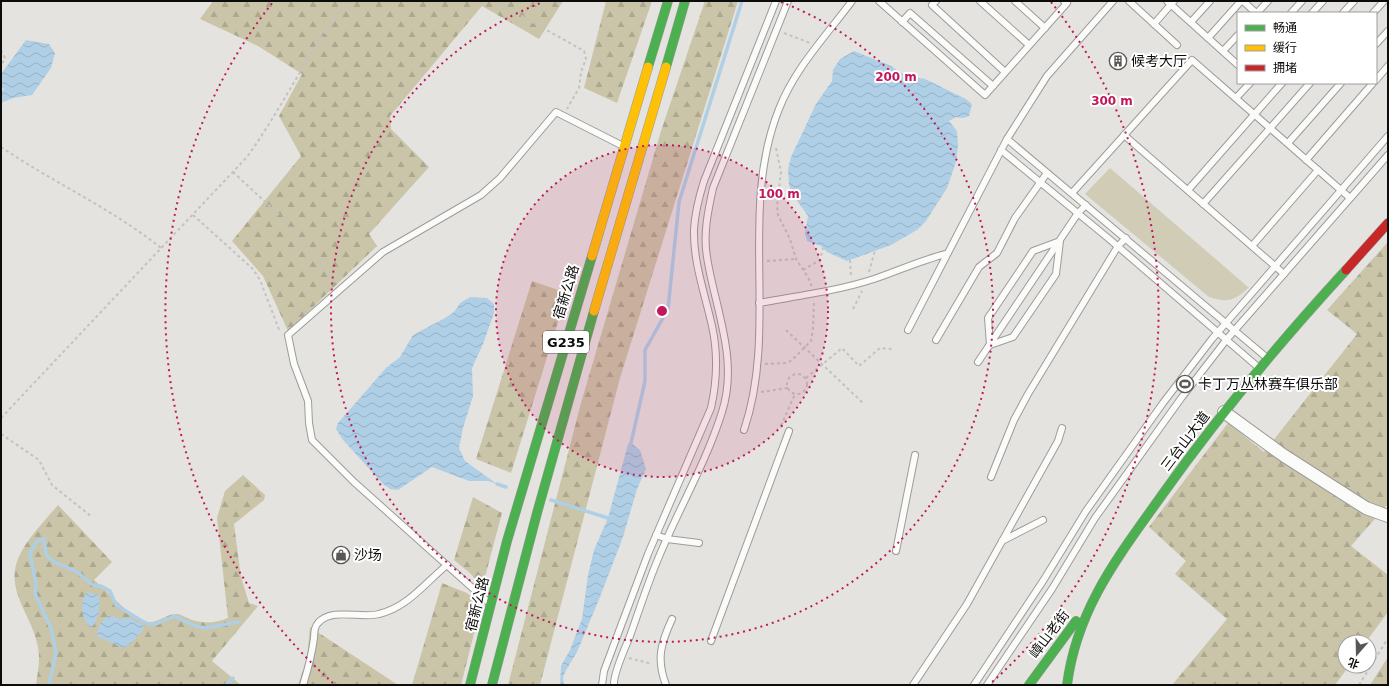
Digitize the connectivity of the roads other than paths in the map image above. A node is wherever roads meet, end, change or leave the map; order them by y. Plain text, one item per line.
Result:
1 (668, 1) edge
2 (685, 1) edge
3 (776, 1) edge
4 (788, 1) edge
5 (879, 1) edge
6 (936, 1) edge
7 (980, 1) edge
8 (1015, 1) edge
9 (1064, 1) edge
10 (1113, 1) edge
11 (1129, 1) edge
12 (1210, 1) edge
13 (1242, 1) edge
14 (1268, 1) edge
15 (1302, 1) edge
16 (1323, 1) edge
17 (1354, 1) edge
18 (1384, 1) edge
19 (850, 2) edge
20 (1171, 2) edge
21 (1256, 12) edge
22 (1258, 12) edge
23 (1292, 12) edge
24 (1313, 12) edge
25 (1344, 12) edge
26 (1374, 12) edge
27 (902, 22) junction
28 (1191, 22) junction
29 (1154, 24) junction
30 (1045, 28) junction
31 (1388, 31) edge
32 (1237, 36) edge
33 (1208, 38) junction
34 (1377, 43) edge
35 (1029, 45) junction
36 (1177, 45) dead end
37 (1223, 51) junction
38 (1237, 64) edge
39 (1388, 66) edge
40 (1005, 72) junction
41 (1377, 79) edge
42 (1249, 84) edge
43 (1281, 84) edge
44 (1309, 84) edge
45 (1340, 84) edge
46 (1372, 84) edge
47 (993, 86) junction
48 (1236, 98) junction
49 (1254, 114) junction
50 (1270, 128) junction
51 (1124, 135) junction
52 (1388, 136) edge
53 (1007, 139) junction
54 (1288, 143) junction
55 (624, 147) junction
56 (1001, 150) junction
57 (1388, 155) edge
58 (1306, 160) junction
59 (1318, 170) junction
60 (1047, 173) junction
61 (1040, 182) junction
62 (1188, 190) junction
63 (1341, 190) junction
64 (1072, 193) junction
65 (1350, 198) junction
66 (1203, 204) junction
67 (1086, 205) junction
68 (1078, 213) junction
69 (1388, 223) edge
70 (1126, 238) junction
71 (1060, 241) junction
72 (1118, 246) junction
73 (1252, 246) junction
74 (946, 254) junction
75 (1275, 267) junction
76 (1284, 274) junction
77 (759, 303) junction
78 (1226, 323) junction
79 (908, 330) dead end
80 (1234, 331) junction
81 (1218, 332) junction
82 (1227, 339) junction
83 (936, 340) dead end
84 (990, 345) junction
85 (1267, 358) junction
86 (978, 362) dead end
87 (1259, 368) junction
88 (1224, 412) junction
89 (1062, 428) dead end
90 (744, 430) dead end
91 (789, 431) dead end
92 (915, 455) dead end
93 (991, 477) dead end
94 (1388, 516) edge
95 (1043, 520) dead end
96 (656, 535) junction
97 (667, 539) junction
98 (1002, 541) junction
99 (698, 543) dead end
100 (896, 551) dead end
101 (447, 565) junction
102 (1092, 600) junction
103 (491, 604) junction
104 (672, 619) dead end
105 (712, 641) dead end
106 (303, 685) edge
107 (470, 685) edge
108 (492, 685) edge
109 (602, 685) edge
110 (614, 685) edge
111 (666, 685) edge
112 (913, 685) edge
113 (974, 685) edge
114 (987, 685) edge
115 (1029, 685) edge
116 (1067, 685) edge

1 - 55 main road, 宿新公路 / G235
2 - 108 main road, G235
3 - 96 lane
4 - 97 lane
5 - 27 lane
6 - 40 lane
7 - 35 lane
8 - 30 lane
9 - 30 lane
10 - 53 lane
11 - 29 lane
12 - 28 lane
13 - 21 lane
13 - 33 lane
14 - 22 lane
15 - 23 lane
16 - 24 lane
17 - 25 lane
18 - 26 lane
19 - 77 lane
20 - 28 lane
20 - 29 lane
27 - 47 lane
27 - 47 lane
28 - 33 lane
29 - 36 lane
30 - 35 lane
31 - 34 lane
32 - 37 lane
33 - 37 lane
35 - 40 lane
37 - 38 lane
39 - 41 lane
40 - 47 lane
42 - 48 lane
43 - 49 lane
44 - 50 lane
45 - 54 lane
46 - 58 lane
48 - 49 lane
48 - 51 lane
49 - 50 lane
49 - 62 lane
50 - 54 lane
50 - 66 lane
51 - 62 lane
51 - 64 lane
52 - 63 lane
53 - 56 lane
53 - 60 lane
54 - 58 lane
55 - 101 lane
55 - 103 main road, 宿新公路 / G235
56 - 61 lane
56 - 74 lane
57 - 65 lane
58 - 59 lane
59 - 63 lane
59 - 73 lane
60 - 61 lane
60 - 64 lane
61 - 68 lane
61 - 83 lane
62 - 66 lane
63 - 65 lane
63 - 75 lane
64 - 67 lane
65 - 76 lane
66 - 73 lane
67 - 68 lane
67 - 70 lane
68 - 71 lane
68 - 72 lane
69 - 85 main road, 三台山大道
70 - 72 lane
70 - 78 lane
71 - 84 lane
71 - 84 lane
71 - 84 lane
72 - 81 lane
72 - 93 lane
73 - 75 lane
74 - 77 lane
74 - 79 lane
75 - 76 lane
75 - 78 lane
76 - 80 lane
77 - 90 lane
78 - 80 lane
78 - 81 lane
80 - 82 lane
80 - 85 lane
81 - 82 lane
81 - 113 lane
82 - 87 lane
82 - 114 lane
84 - 86 lane
85 - 87 main road, 三台山大道
87 - 88 main road, 三台山大道
88 - 94 street
88 - 102 main road, 三台山大道
89 - 98 lane
91 - 105 lane
92 - 100 lane
95 - 98 lane
96 - 97 lane
96 - 109 lane
97 - 99 lane
97 - 110 lane
98 - 112 lane
101 - 103 lane
101 - 106 lane
102 - 115 main road, 嶂山老街
102 - 116 main road, 三台山大道
103 - 107 main road, 宿新公路 / G235
104 - 111 lane

